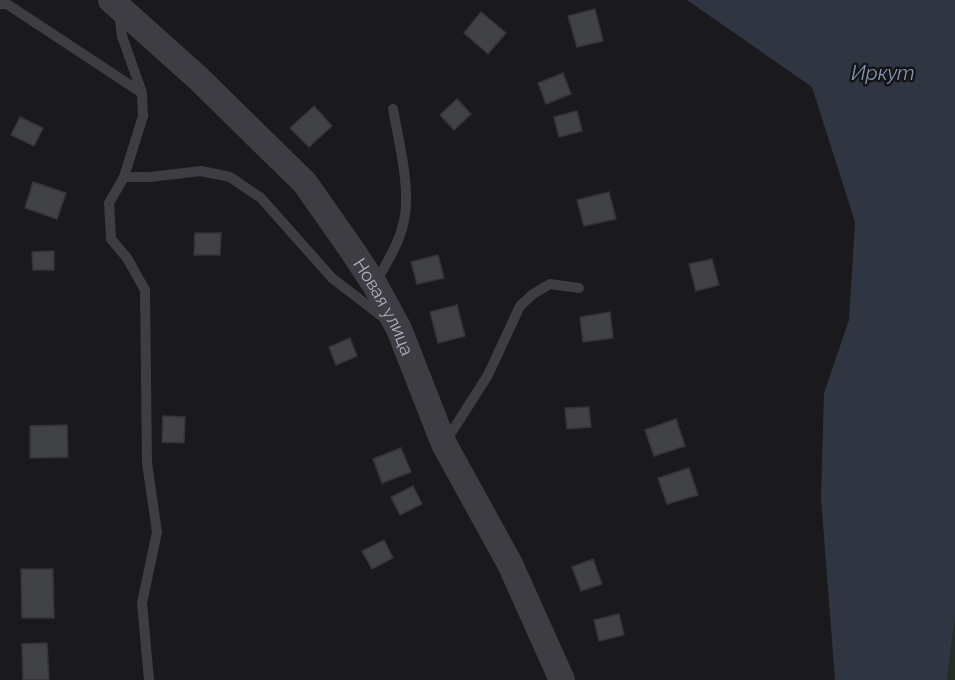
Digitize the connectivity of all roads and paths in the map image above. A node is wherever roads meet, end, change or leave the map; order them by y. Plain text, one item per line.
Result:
1 (0, 4) edge
2 (115, 4) edge
3 (142, 93) junction
4 (393, 109) dead end
5 (124, 177) junction
6 (375, 285) junction
7 (579, 288) dead end
8 (399, 329) junction
9 (444, 444) junction
10 (149, 680) edge
11 (562, 680) edge

1 - 3 lane
2 - 3 lane
2 - 6 street, Новая улица
3 - 5 lane
4 - 6 lane
5 - 8 lane
5 - 10 lane
6 - 8 street, Новая улица
7 - 9 lane
8 - 9 street, Новая улица
9 - 11 street, Новая улица

